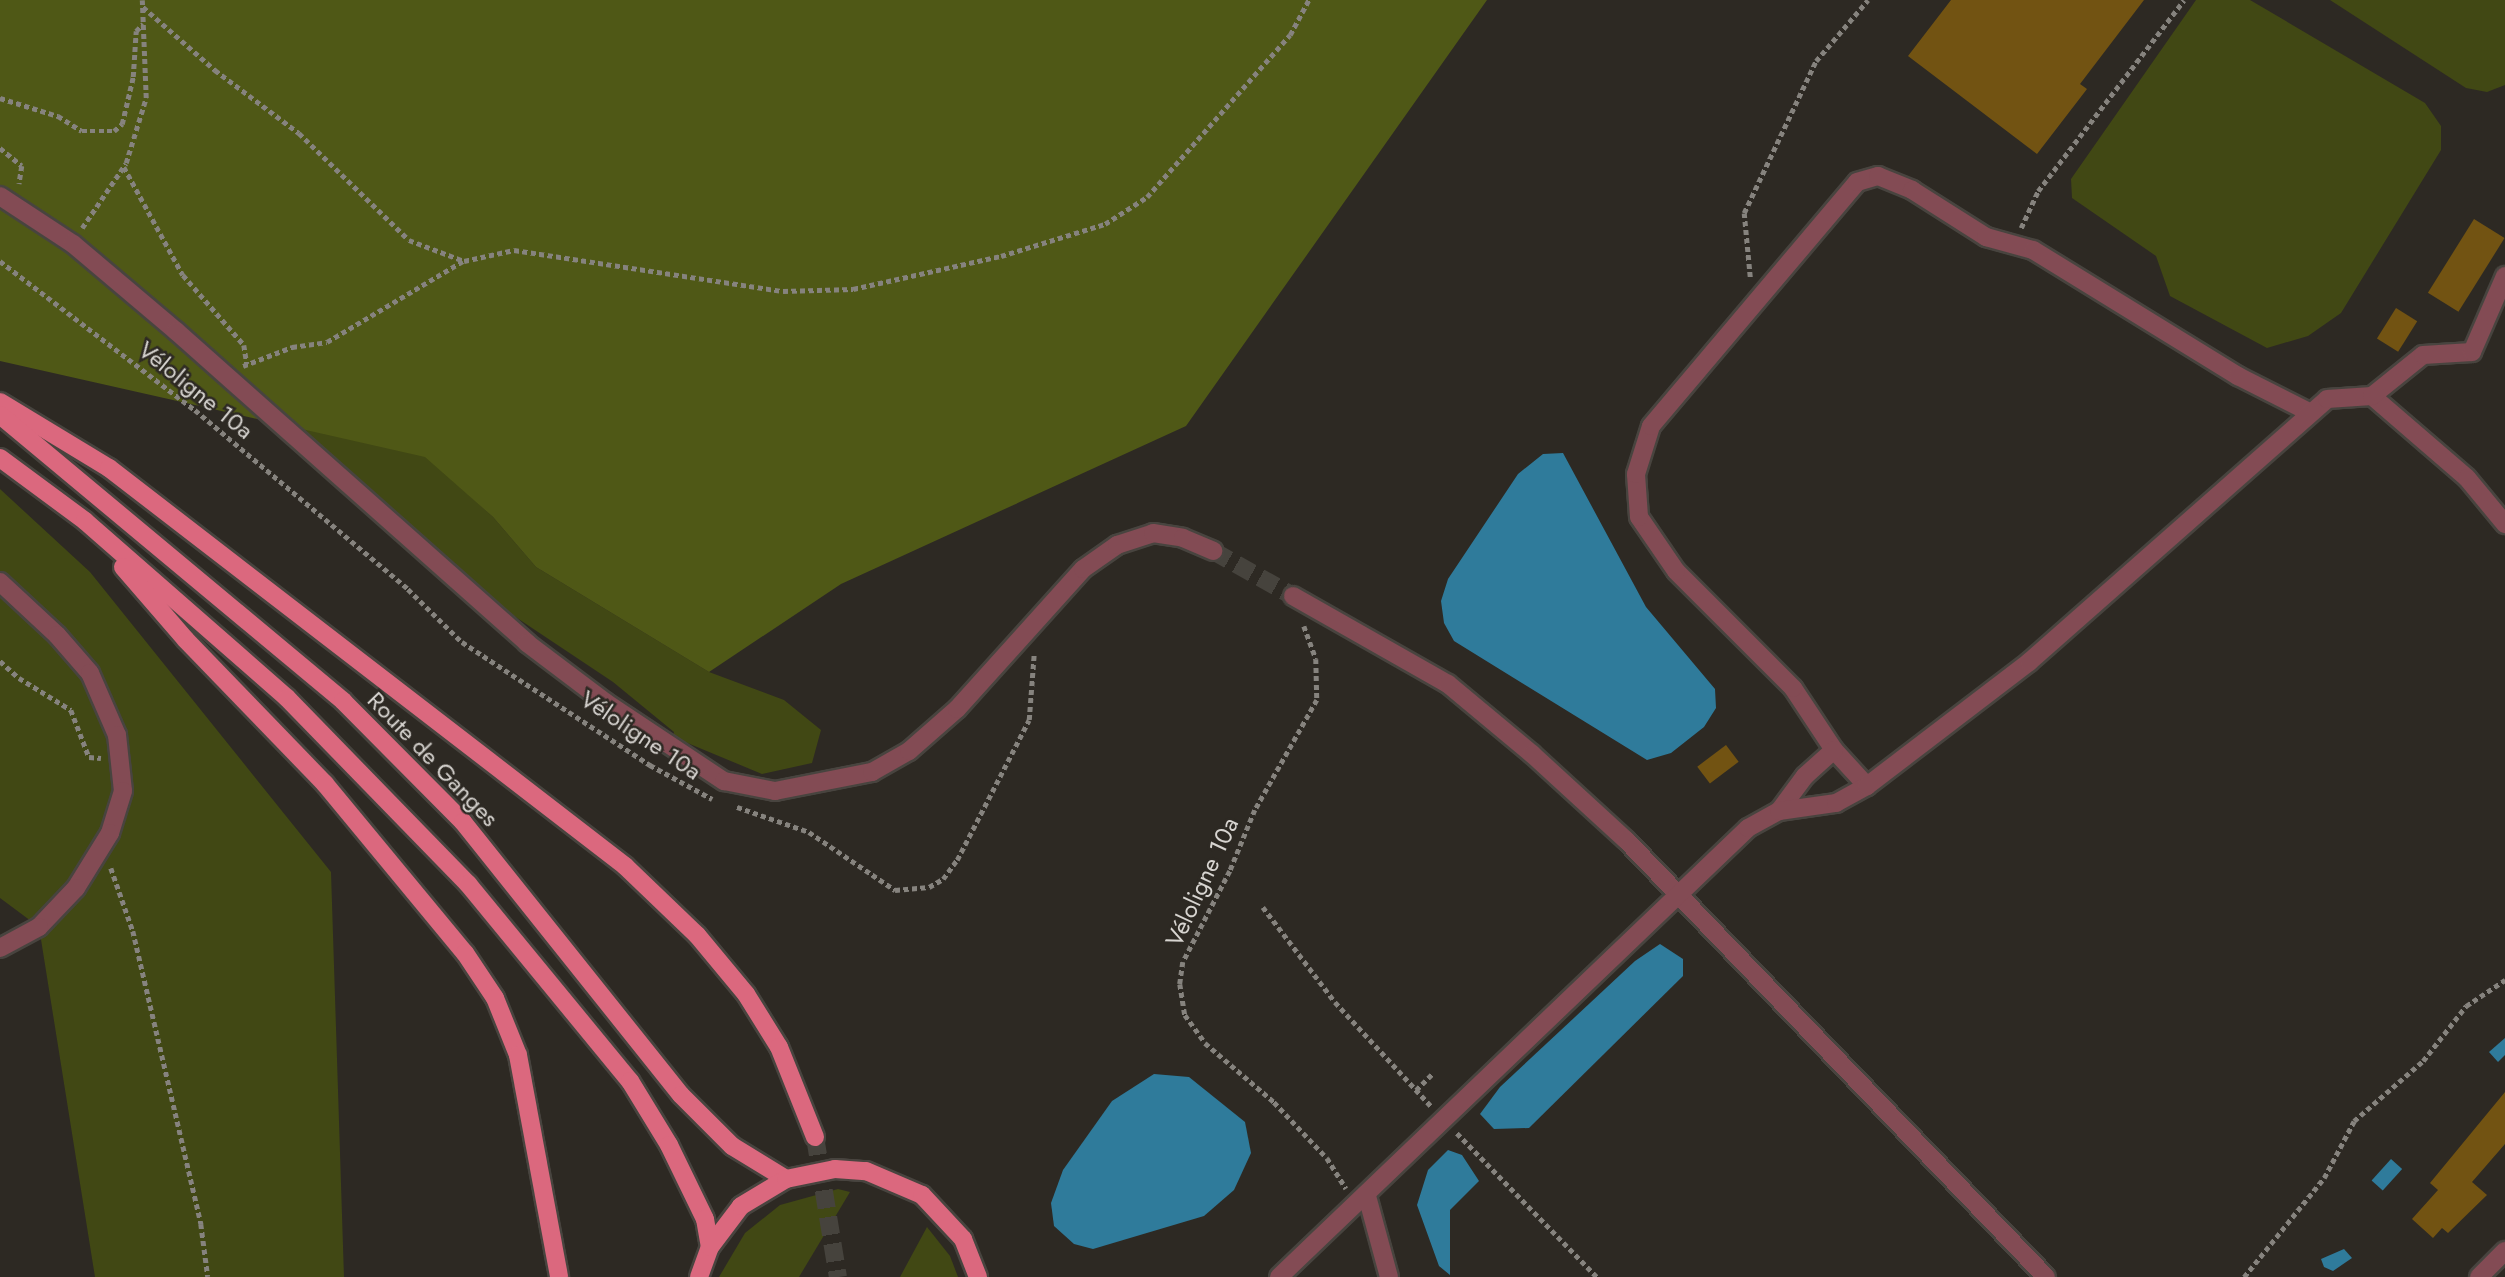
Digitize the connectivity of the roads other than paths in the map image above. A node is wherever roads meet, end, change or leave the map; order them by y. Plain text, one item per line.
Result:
1 (0, 196) edge
2 (2505, 276) edge
3 (2372, 396) junction
4 (0, 402) edge
5 (2309, 412) junction
6 (0, 415) edge
7 (0, 458) edge
8 (85, 521) junction
9 (2505, 524) edge
10 (1213, 551) tunnel mouth
11 (0, 582) edge
12 (1293, 596) tunnel mouth
13 (1834, 750) junction
14 (1867, 786) junction
15 (1779, 811) junction
16 (1676, 893) junction
17 (0, 948) edge
18 (815, 1136) tunnel mouth
19 (786, 1179) junction
20 (1361, 1202) junction
21 (710, 1247) junction
22 (2505, 1251) edge
23 (979, 1276) edge
24 (559, 1277) edge
25 (699, 1277) edge
26 (1279, 1277) edge
27 (1389, 1277) edge
28 (2046, 1277) edge
29 (2479, 1277) edge

1 - 10 street
2 - 3 street
3 - 5 street
3 - 9 street
4 - 18 main road
5 - 13 street
5 - 14 street
6 - 19 main road, Route de Ganges
7 - 8 main road
8 - 21 main road
8 - 24 main road
11 - 17 street
12 - 16 street
13 - 14 street
13 - 15 street
14 - 15 street
15 - 16 street
16 - 20 street
16 - 28 street
19 - 21 main road
19 - 23 main road
20 - 26 street
20 - 27 street
21 - 25 main road
22 - 29 street

